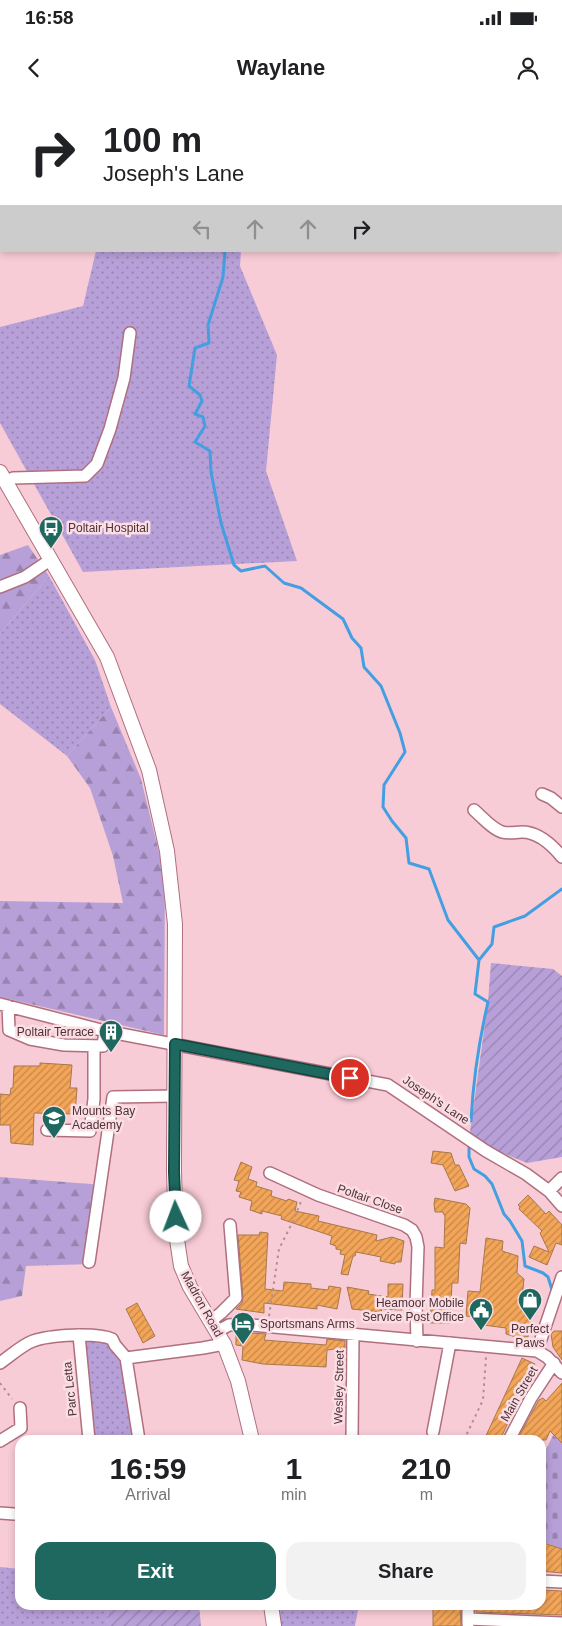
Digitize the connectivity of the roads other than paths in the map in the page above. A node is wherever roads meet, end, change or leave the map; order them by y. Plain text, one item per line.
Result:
1 (130, 333) dead end
2 (3, 477) edge
3 (50, 560) junction
4 (0, 587) edge
5 (542, 794) dead end
6 (562, 806) edge
7 (474, 810) dead end
8 (562, 857) edge
9 (4, 1005) edge
10 (105, 1031) junction
11 (175, 1044) junction
12 (94, 1046) junction
13 (175, 1096) junction
14 (47, 1130) dead end
15 (270, 1173) dead end
16 (562, 1178) edge
17 (549, 1191) junction
18 (562, 1206) edge
19 (230, 1225) dead end
20 (90, 1262) dead end
21 (562, 1277) edge
22 (214, 1326) junction
23 (79, 1335) junction
24 (353, 1335) junction
25 (417, 1341) junction
26 (450, 1343) junction
27 (224, 1344) junction
28 (537, 1351) junction
29 (126, 1358) junction
30 (0, 1363) edge
31 (554, 1363) junction
32 (562, 1373) edge
33 (21, 1409) road end
34 (433, 1432) dead end
35 (89, 1435) edge
36 (138, 1435) edge
37 (251, 1435) edge
38 (352, 1435) edge
39 (512, 1435) edge
40 (0, 1441) edge
41 (0, 1513) edge
42 (14, 1514) dead end
43 (546, 1581) edge
44 (562, 1582) edge
45 (272, 1610) edge
46 (468, 1622) edge
47 (562, 1623) edge
48 (274, 1626) edge

1 - 2 street
2 - 3 main road, Madron Road
3 - 4 street
3 - 11 main road, Madron Road
5 - 6 street
7 - 8 street
9 - 10 street, Joseph's Lane
9 - 12 street
10 - 11 street, Joseph's Lane
10 - 12 street
11 - 13 main road, Madron Road
11 - 17 street, Joseph's Lane
12 - 14 street
13 - 20 street
13 - 22 main road, Madron Road
15 - 25 street, Poltair Close
16 - 17 street
17 - 18 street, Joseph's Lane
19 - 22 street
21 - 28 street
22 - 24 street
22 - 27 main road, Madron Road
23 - 29 street
23 - 30 street
23 - 35 street, Parc Letta
24 - 25 street
24 - 38 street, Wesley Street
25 - 26 street
26 - 28 street
26 - 34 street
27 - 29 street
27 - 37 main road, Madron Road
28 - 31 street
29 - 36 street
31 - 32 street
31 - 39 street, Main Street
33 - 40 street
41 - 42 street
43 - 44 street
45 - 48 main road
46 - 47 street

